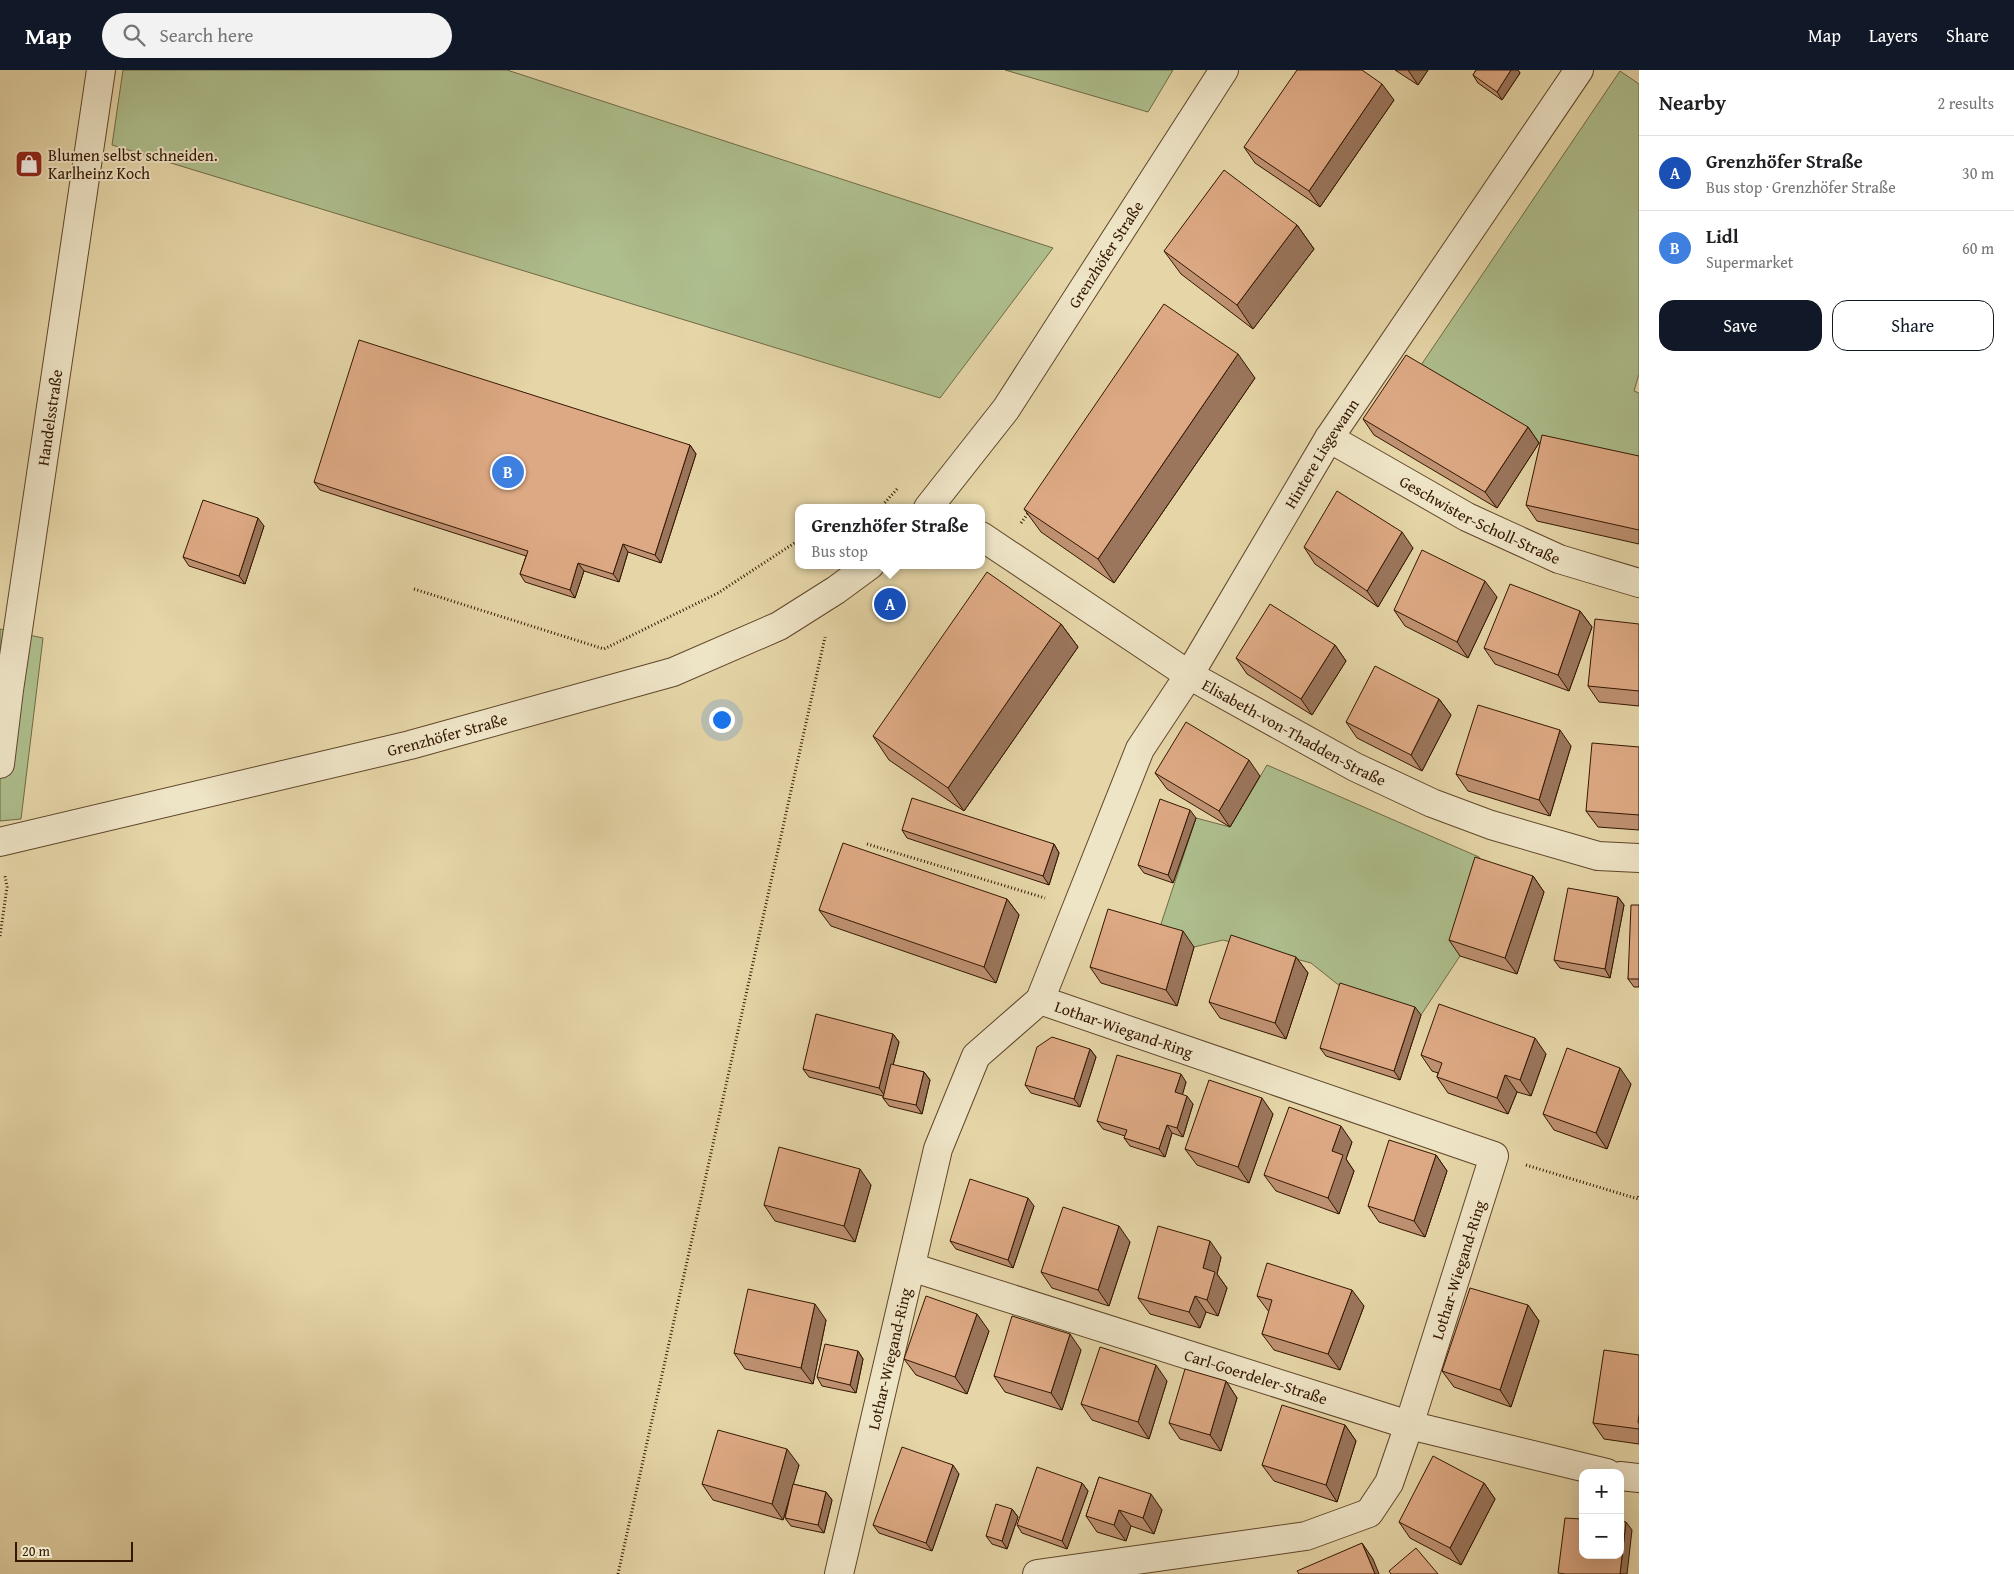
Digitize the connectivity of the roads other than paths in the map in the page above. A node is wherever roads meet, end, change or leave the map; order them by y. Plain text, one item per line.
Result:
1 (102, 70) edge
2 (1224, 70) edge
3 (1579, 70) edge
4 (1329, 438) junction
5 (935, 504) edge
6 (992, 543) edge
7 (865, 569) edge
8 (1639, 583) edge
9 (1189, 675) junction
10 (0, 764) edge
11 (0, 842) edge
12 (1097, 856) joint
13 (1639, 858) edge
14 (1040, 1000) junction
15 (910, 1267) junction
16 (1409, 1425) junction
17 (1590, 1469) edge
18 (1624, 1476) edge
19 (1639, 1478) edge
20 (839, 1574) edge
21 (1037, 1574) edge

1 - 10 street, Handelsstraße
2 - 5 street, Grenzhöfer Straße
3 - 4 street, Hintere Lisgewann
4 - 8 street, Geschwister-Scholl-Straße
4 - 9 street, Hintere Lisgewann
6 - 9 street, Elisabeth-von-Thadden-Straße
7 - 11 street, Grenzhöfer Straße
9 - 12 street, Hintere Lisgewann
9 - 13 street, Elisabeth-von-Thadden-Straße
12 - 14 street, Lothar-Wiegand-Ring
14 - 15 street, Lothar-Wiegand-Ring
14 - 16 street, Lothar-Wiegand-Ring
15 - 16 street, Carl-Goerdeler-Straße
15 - 20 street, Lothar-Wiegand-Ring
16 - 17 street, Carl-Goerdeler-Straße
16 - 21 street, Lothar-Wiegand-Ring
18 - 19 street

